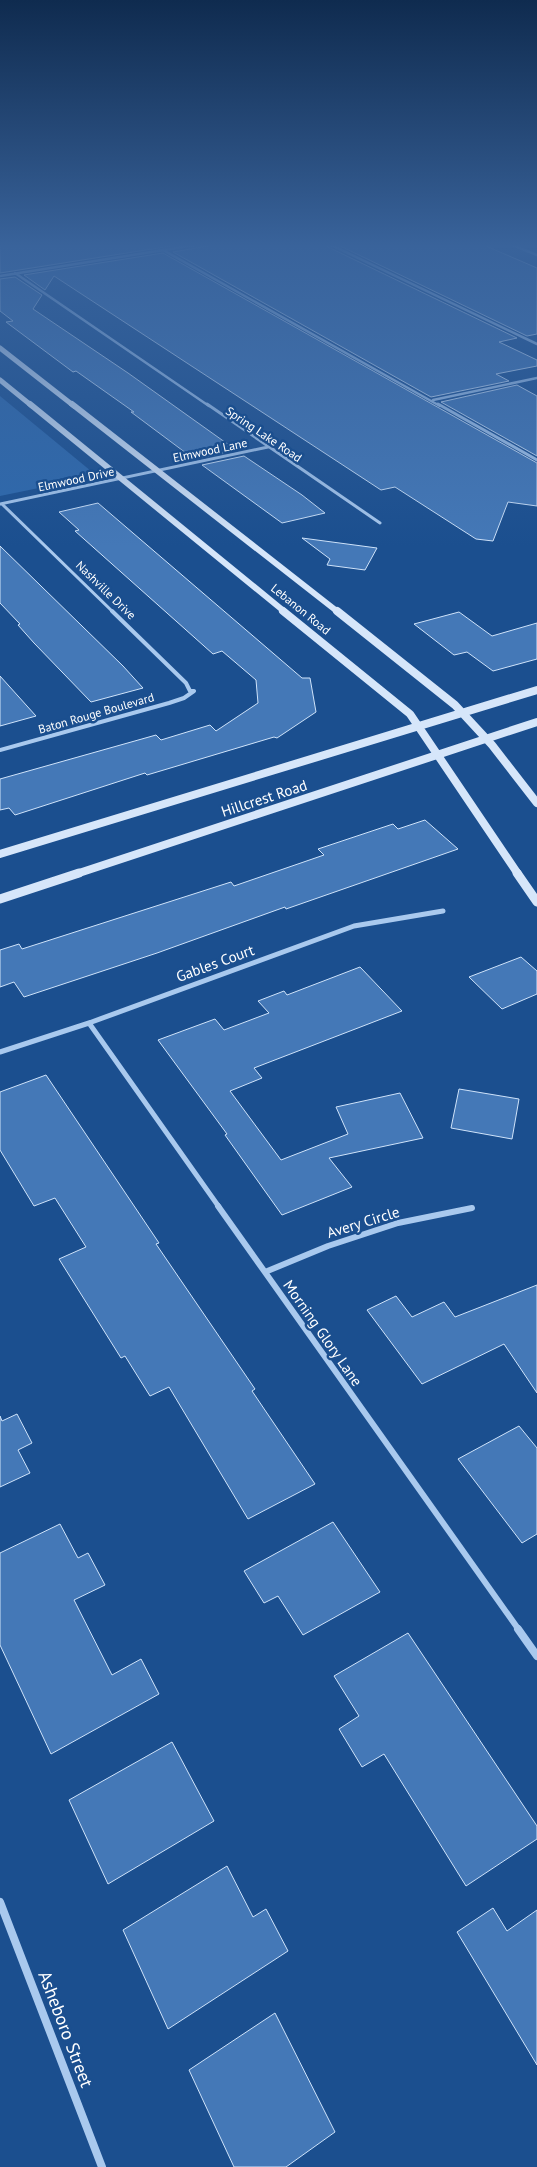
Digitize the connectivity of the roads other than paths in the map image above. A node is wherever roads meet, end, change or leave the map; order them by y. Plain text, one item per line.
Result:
1 (118, 344) edge
2 (332, 344) edge
3 (0, 348) edge
4 (537, 378) edge
5 (0, 380) edge
6 (432, 400) junction
7 (268, 447) junction
8 (537, 460) edge
9 (156, 471) junction
10 (120, 479) junction
11 (1, 504) edge
12 (380, 523) dead end
13 (537, 690) edge
14 (194, 691) joint
15 (465, 713) junction
16 (537, 722) edge
17 (420, 726) junction
18 (487, 738) junction
19 (0, 750) edge
20 (438, 755) junction
21 (537, 803) edge
22 (0, 854) edge
23 (0, 899) edge
24 (537, 902) edge
25 (443, 911) dead end
26 (89, 1023) junction
27 (0, 1052) edge
28 (472, 1208) dead end
29 (265, 1272) junction
30 (537, 1656) edge
31 (0, 1902) edge
32 (102, 2167) edge

1 - 7 street, Spring Lake Road
2 - 6 street
3 - 9 main road, Lebanon Road
4 - 6 street
5 - 10 main road, Lebanon Road
6 - 8 street
7 - 9 street, Elmwood Lane
7 - 12 street, Spring Lake Road
9 - 10 street, Elmwood Drive
9 - 15 main road, Lebanon Road
10 - 11 street, Elmwood Drive
10 - 17 main road, Lebanon Road
11 - 14 street, Nashville Drive
13 - 15 main road, Hillcrest Road
14 - 19 street, Baton Rouge Boulevard
15 - 17 main road, Hillcrest Road
15 - 18 main road, Lebanon Road
16 - 18 main road, Hillcrest Road
17 - 20 main road, Lebanon Road
17 - 22 main road, Hillcrest Road
18 - 20 main road, Hillcrest Road
18 - 21 main road, Lebanon Road
20 - 23 main road, Hillcrest Road
20 - 24 main road, Lebanon Road
25 - 26 street, Gables Court
26 - 27 street, Gables Court
26 - 29 street, Morning Glory Lane
28 - 29 street, Avery Circle
29 - 30 street, Morning Glory Lane
31 - 32 street, Asheboro Street

